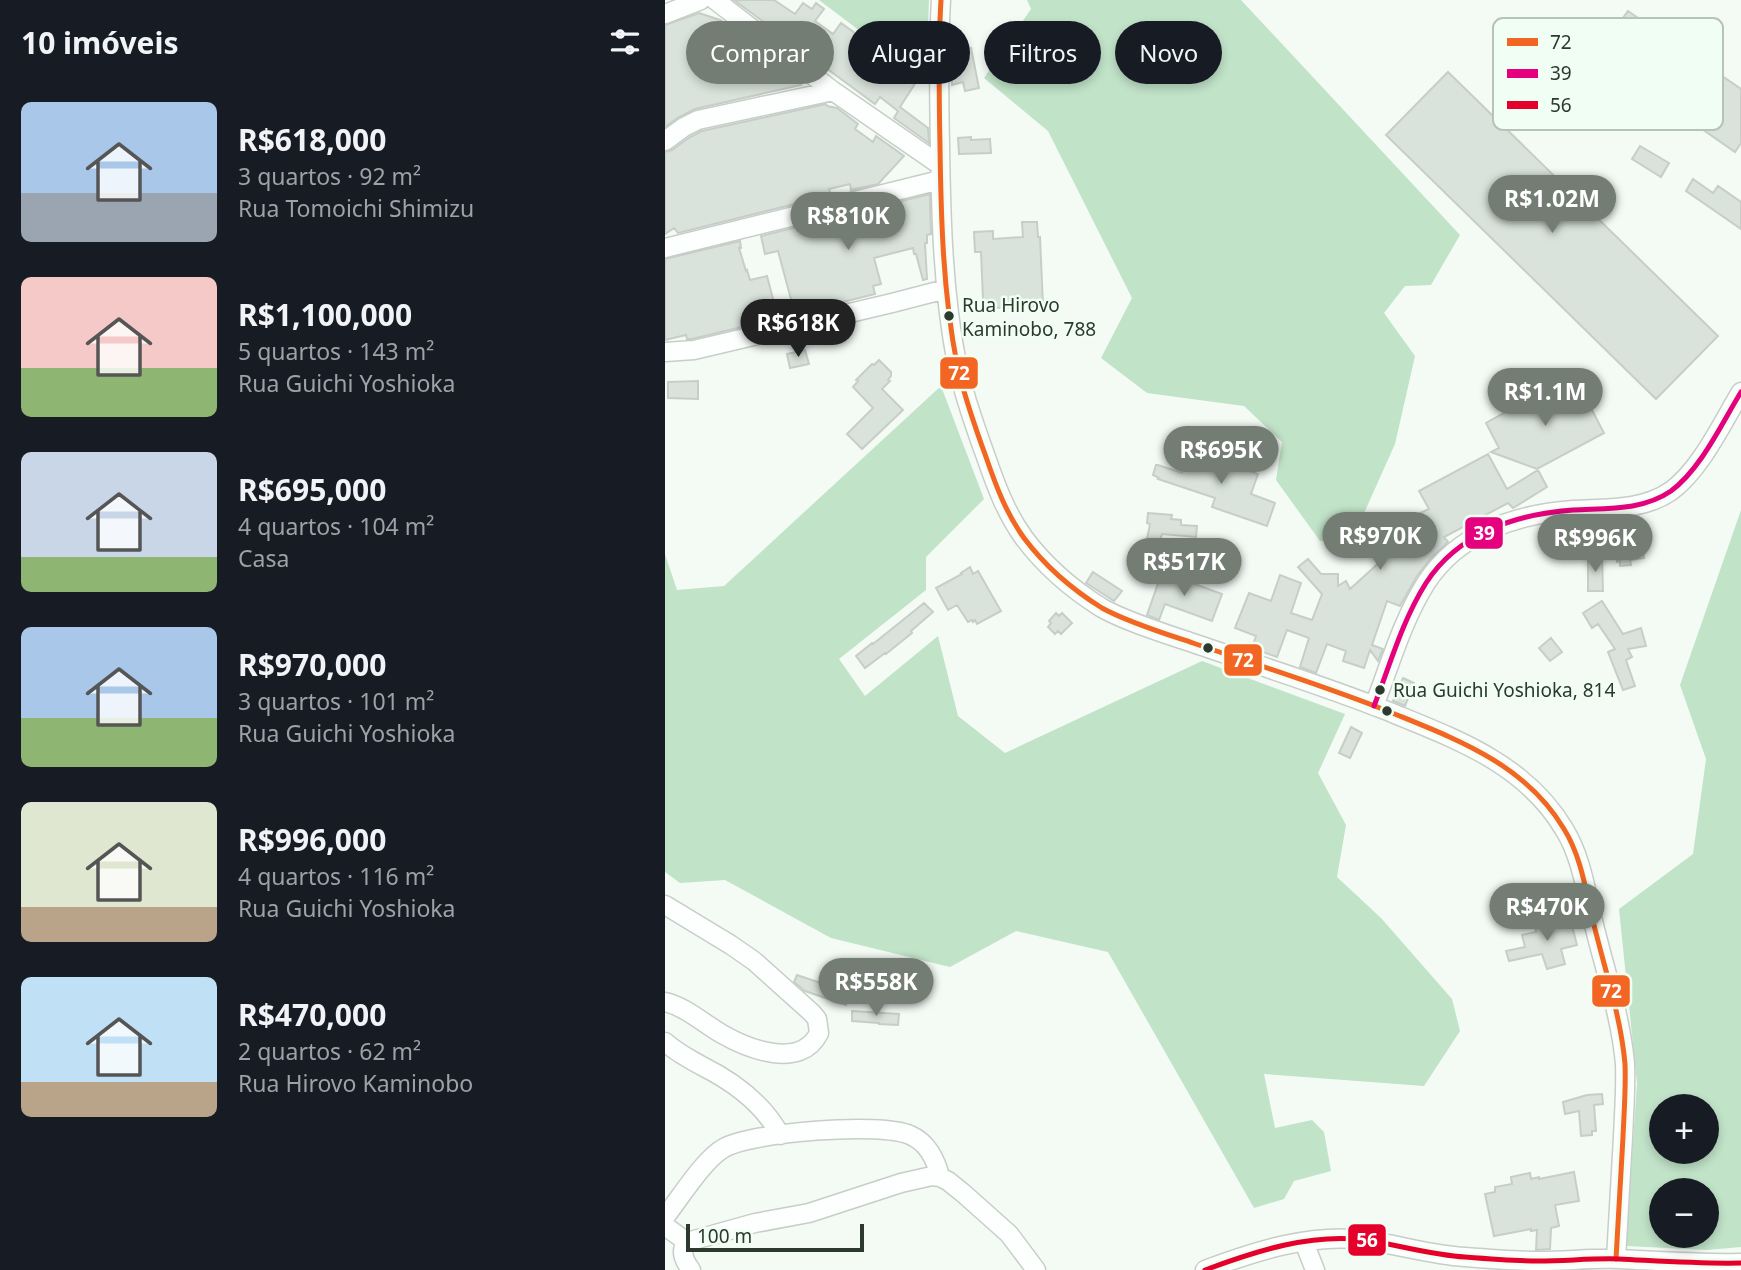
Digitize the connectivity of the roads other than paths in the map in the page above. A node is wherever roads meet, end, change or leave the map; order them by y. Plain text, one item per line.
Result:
1 (701, 0) edge
2 (715, 0) edge
3 (941, 0) edge
4 (665, 14) edge
5 (833, 91) junction
6 (665, 141) edge
7 (940, 173) junction
8 (665, 248) edge
9 (946, 289) junction
10 (665, 352) edge
11 (1741, 391) edge
12 (1374, 706) junction
13 (665, 905) edge
14 (665, 1002) edge
15 (665, 1042) edge
16 (780, 1135) junction
17 (940, 1177) junction
18 (665, 1217) edge
19 (665, 1226) edge
20 (1304, 1242) junction
21 (685, 1244) junction
22 (1616, 1259) junction
23 (1741, 1263) edge
24 (1461, 1264) edge
25 (1660, 1266) edge
26 (691, 1270) edge
27 (1036, 1270) edge
28 (1205, 1270) edge
29 (1315, 1270) edge

1 - 4 street
2 - 5 street
3 - 7 street
5 - 6 street
5 - 7 street
7 - 8 street
7 - 9 street
9 - 10 street
9 - 12 street
11 - 12 street
12 - 22 street
13 - 14 street
15 - 16 street
16 - 17 street
16 - 18 street
17 - 21 street
17 - 27 street
19 - 21 street
20 - 24 street
20 - 28 street
20 - 29 street
21 - 26 street
22 - 24 street
22 - 25 street
23 - 25 street

